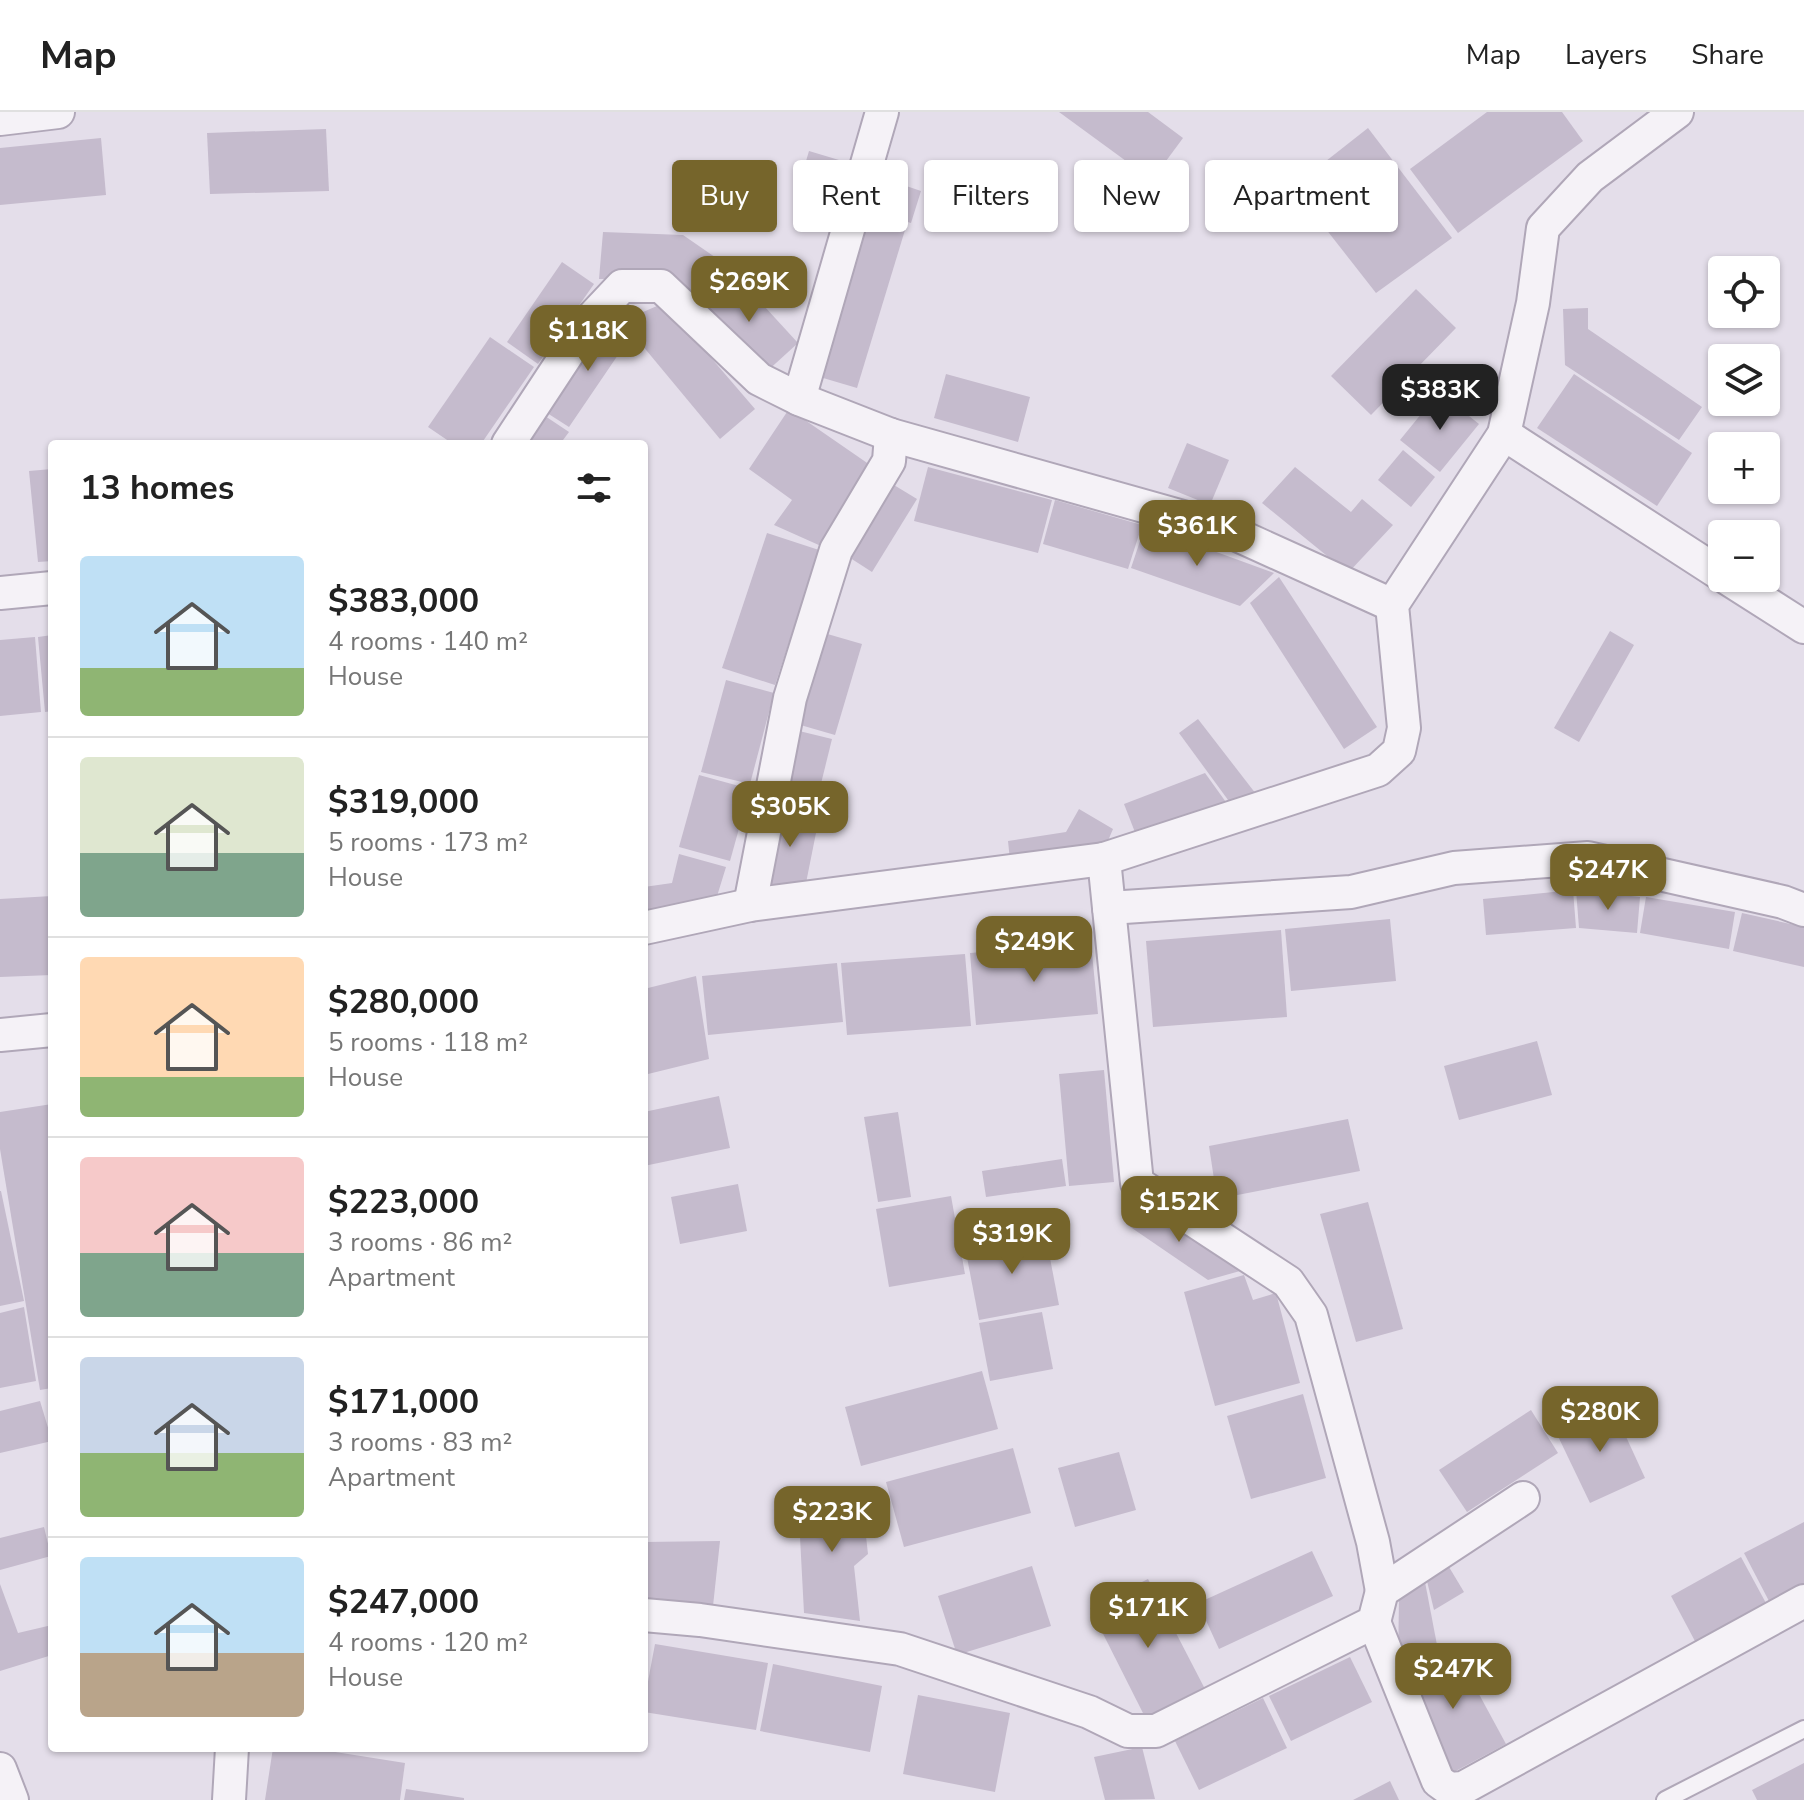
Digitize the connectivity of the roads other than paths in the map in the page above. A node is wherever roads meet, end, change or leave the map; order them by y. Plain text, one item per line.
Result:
1 (58, 112) edge
2 (882, 112) edge
3 (1677, 112) edge
4 (0, 119) edge
5 (799, 399) junction
6 (1504, 434) junction
7 (891, 435) junction
8 (511, 440) edge
9 (1708, 566) edge
10 (48, 588) edge
11 (1749, 592) edge
12 (0, 593) edge
13 (1392, 605) junction
14 (1804, 627) edge
15 (1104, 859) junction
16 (750, 905) junction
17 (1109, 908) junction
18 (1804, 910) edge
19 (648, 927) edge
20 (48, 1030) edge
21 (0, 1035) edge
22 (1523, 1498) dead end
23 (1382, 1591) junction
24 (1804, 1601) edge
25 (648, 1615) edge
26 (1374, 1622) junction
27 (1804, 1729) edge
28 (232, 1752) edge
29 (0, 1769) edge
30 (12, 1800) edge
31 (229, 1800) edge
32 (1665, 1800) edge

1 - 4 street
2 - 5 street
3 - 6 street
5 - 7 street
5 - 8 street
6 - 9 street
6 - 13 street
7 - 13 street
7 - 16 street
10 - 12 street
11 - 14 street
13 - 15 street
15 - 16 street
15 - 17 street
16 - 19 street
17 - 18 street
17 - 23 street
20 - 21 street
22 - 23 street
23 - 26 street
24 - 26 street
25 - 26 street
27 - 32 lane
28 - 31 street
29 - 30 street

